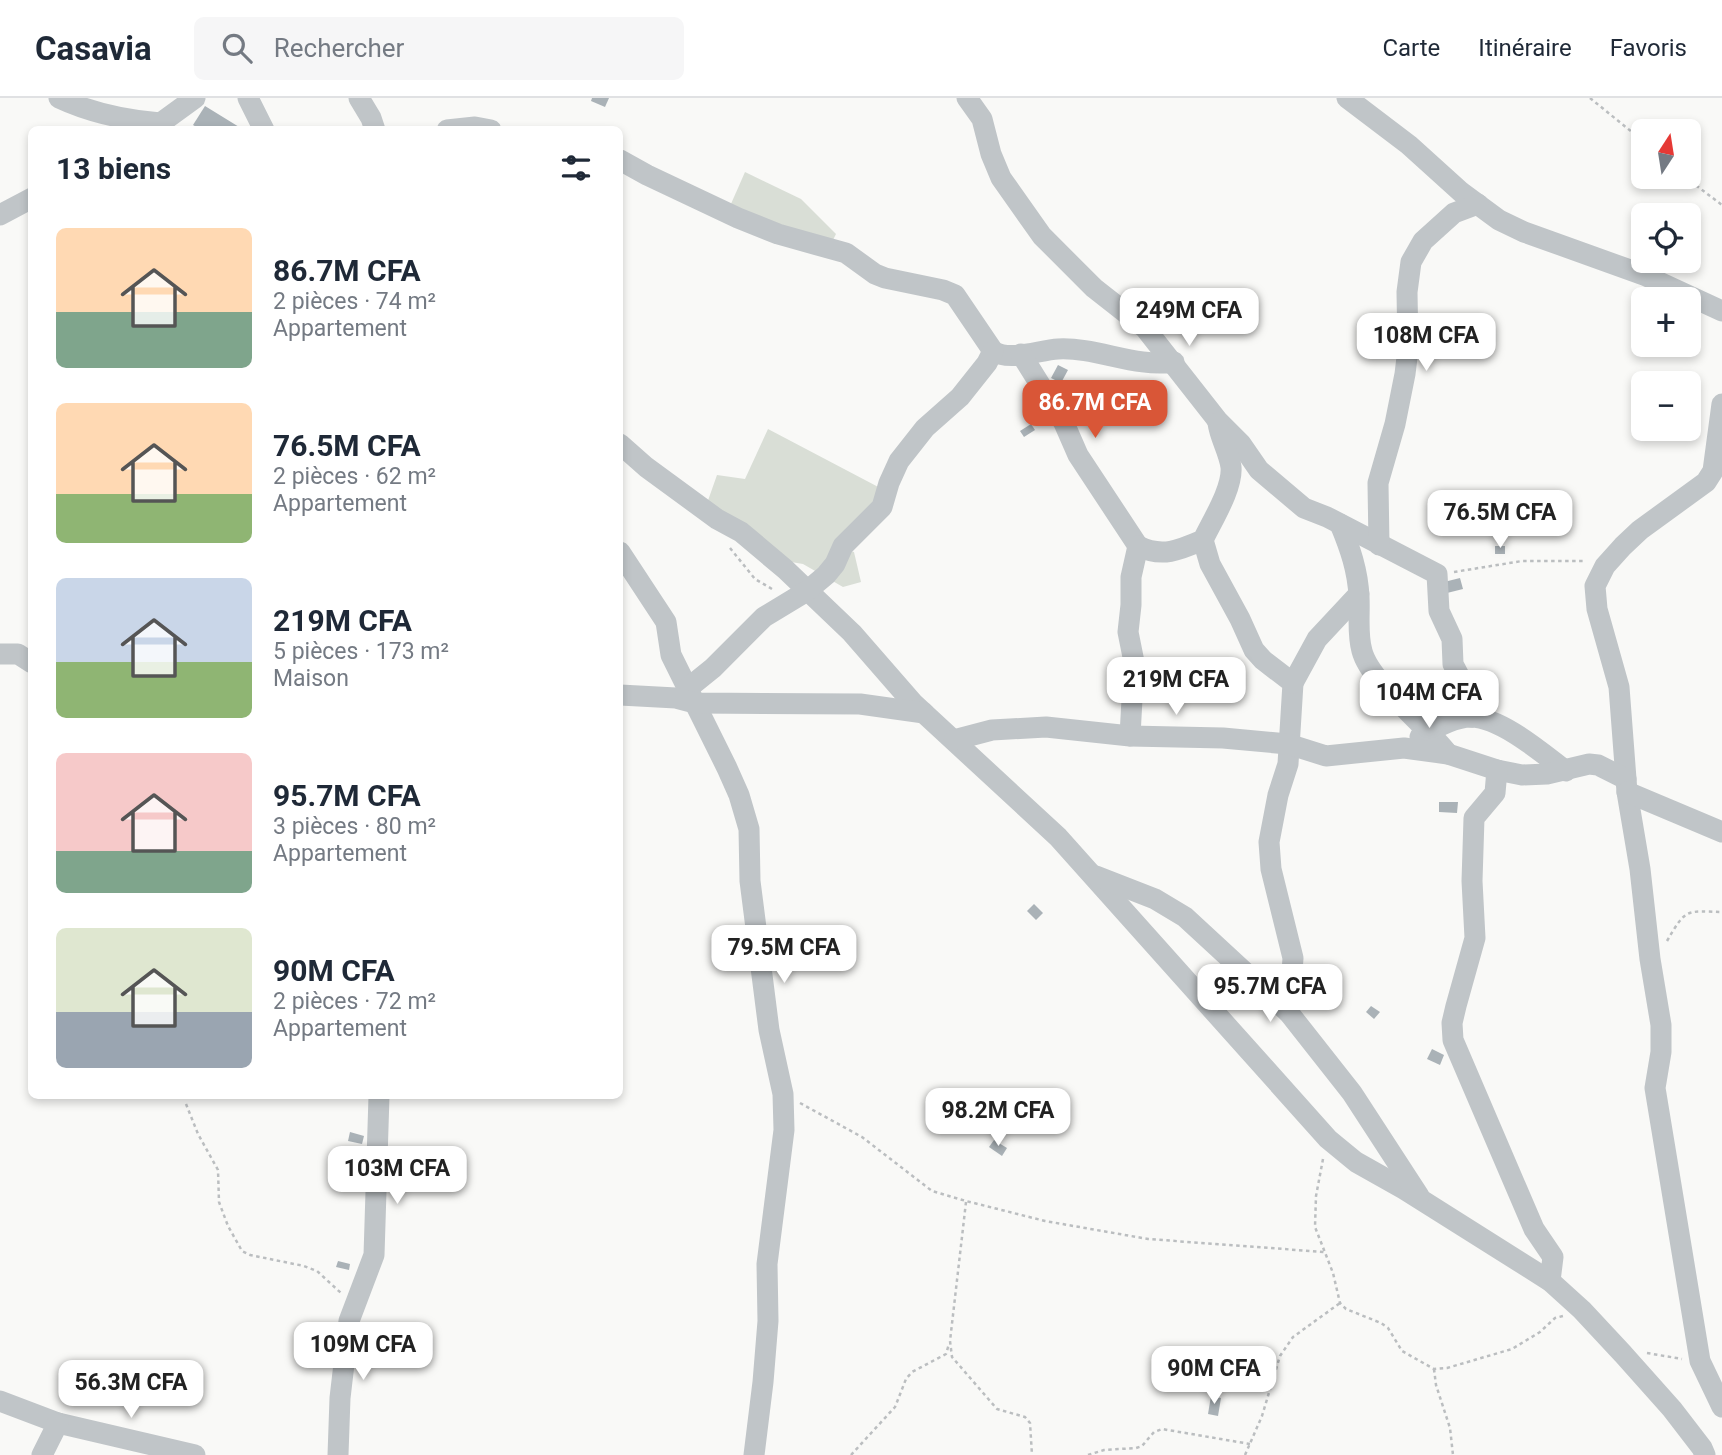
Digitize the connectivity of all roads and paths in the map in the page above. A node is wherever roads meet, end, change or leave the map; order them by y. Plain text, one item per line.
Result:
1 (59, 98) edge
2 (195, 98) edge
3 (247, 98) edge
4 (359, 98) edge
5 (967, 98) edge
6 (1347, 98) edge
7 (1590, 98) edge
8 (155, 126) edge
9 (262, 126) edge
10 (374, 126) edge
11 (1631, 131) edge
12 (623, 162) edge
13 (1701, 189) edge
14 (28, 200) edge
15 (1478, 204) junction
16 (1722, 205) edge
17 (3, 209) edge
18 (1722, 311) edge
19 (993, 351) junction
20 (1021, 354) junction
21 (1174, 362) junction
22 (1722, 404) edge
23 (1218, 421) junction
24 (623, 447) edge
25 (1340, 524) junction
26 (1203, 540) junction
27 (1379, 545) junction
28 (1138, 546) junction
29 (1613, 556) junction
30 (623, 557) edge
31 (1437, 574) junction
32 (807, 591) junction
33 (1359, 594) junction
34 (0, 654) edge
35 (28, 660) edge
36 (1293, 683) junction
37 (623, 695) edge
38 (691, 696) junction
39 (926, 713) junction
40 (1472, 717) junction
41 (1430, 731) junction
42 (1130, 736) junction
43 (954, 740) junction
44 (1288, 744) junction
45 (1404, 748) junction
46 (1448, 754) junction
47 (1497, 770) junction
48 (1566, 771) junction
49 (1627, 786) junction
50 (1722, 832) edge
51 (1091, 874) junction
52 (1722, 912) edge
53 (1651, 969) junction
54 (1289, 1013) junction
55 (783, 1094) junction
56 (379, 1099) edge
57 (186, 1104) dead end
58 (1328, 1139) junction
59 (966, 1201) junction
60 (1423, 1201) junction
61 (1324, 1252) junction
62 (1550, 1281) junction
63 (1340, 1303) junction
64 (353, 1304) junction
65 (1582, 1310) junction
66 (950, 1341) junction
67 (1643, 1352) dead end
68 (1700, 1361) junction
69 (1434, 1369) junction
70 (0, 1401) edge
71 (1722, 1407) edge
72 (58, 1423) junction
73 (1250, 1444) junction
74 (42, 1455) edge
75 (195, 1455) edge
76 (338, 1455) edge
77 (754, 1455) edge
78 (851, 1455) edge
79 (1032, 1455) edge
80 (1087, 1455) edge
81 (1245, 1455) edge
82 (1453, 1455) edge
83 (1705, 1455) edge

1 - 8 street
2 - 8 street
3 - 9 street
4 - 10 street
5 - 21 street
6 - 15 street
7 - 11 path
12 - 19 street
13 - 16 path
14 - 17 street
15 - 18 street
15 - 27 street
19 - 20 street
19 - 32 street
20 - 21 street
20 - 28 street
21 - 23 street
22 - 29 street
23 - 25 street
23 - 26 street
24 - 32 street
25 - 27 street
25 - 33 street
26 - 28 street
26 - 36 street
27 - 31 street
28 - 42 street
29 - 31 path
29 - 49 street
30 - 38 street
31 - 40 street
32 - 38 street
32 - 39 street
33 - 36 street
33 - 41 street
34 - 35 street
36 - 44 street
37 - 38 street
38 - 39 street
38 - 55 street
39 - 43 street
40 - 41 street
40 - 48 street
41 - 45 street
41 - 46 street
42 - 43 street
42 - 44 street
43 - 51 street
44 - 45 street
44 - 54 street
45 - 46 street
46 - 47 street
47 - 48 street
47 - 62 street
48 - 49 street
49 - 50 street
49 - 53 street
51 - 54 street
51 - 58 street
52 - 53 path
53 - 68 street
54 - 60 street
55 - 59 path
55 - 77 street
56 - 64 street
57 - 64 path
58 - 60 street
58 - 61 path
59 - 61 path
59 - 66 path
60 - 62 street
61 - 63 path
62 - 65 street
63 - 69 path
63 - 73 path
64 - 76 street
65 - 69 path
65 - 83 street
66 - 78 path
66 - 79 path
67 - 68 path
68 - 71 street
69 - 82 path
70 - 72 street
72 - 74 street
72 - 75 street
73 - 80 path
73 - 81 path

